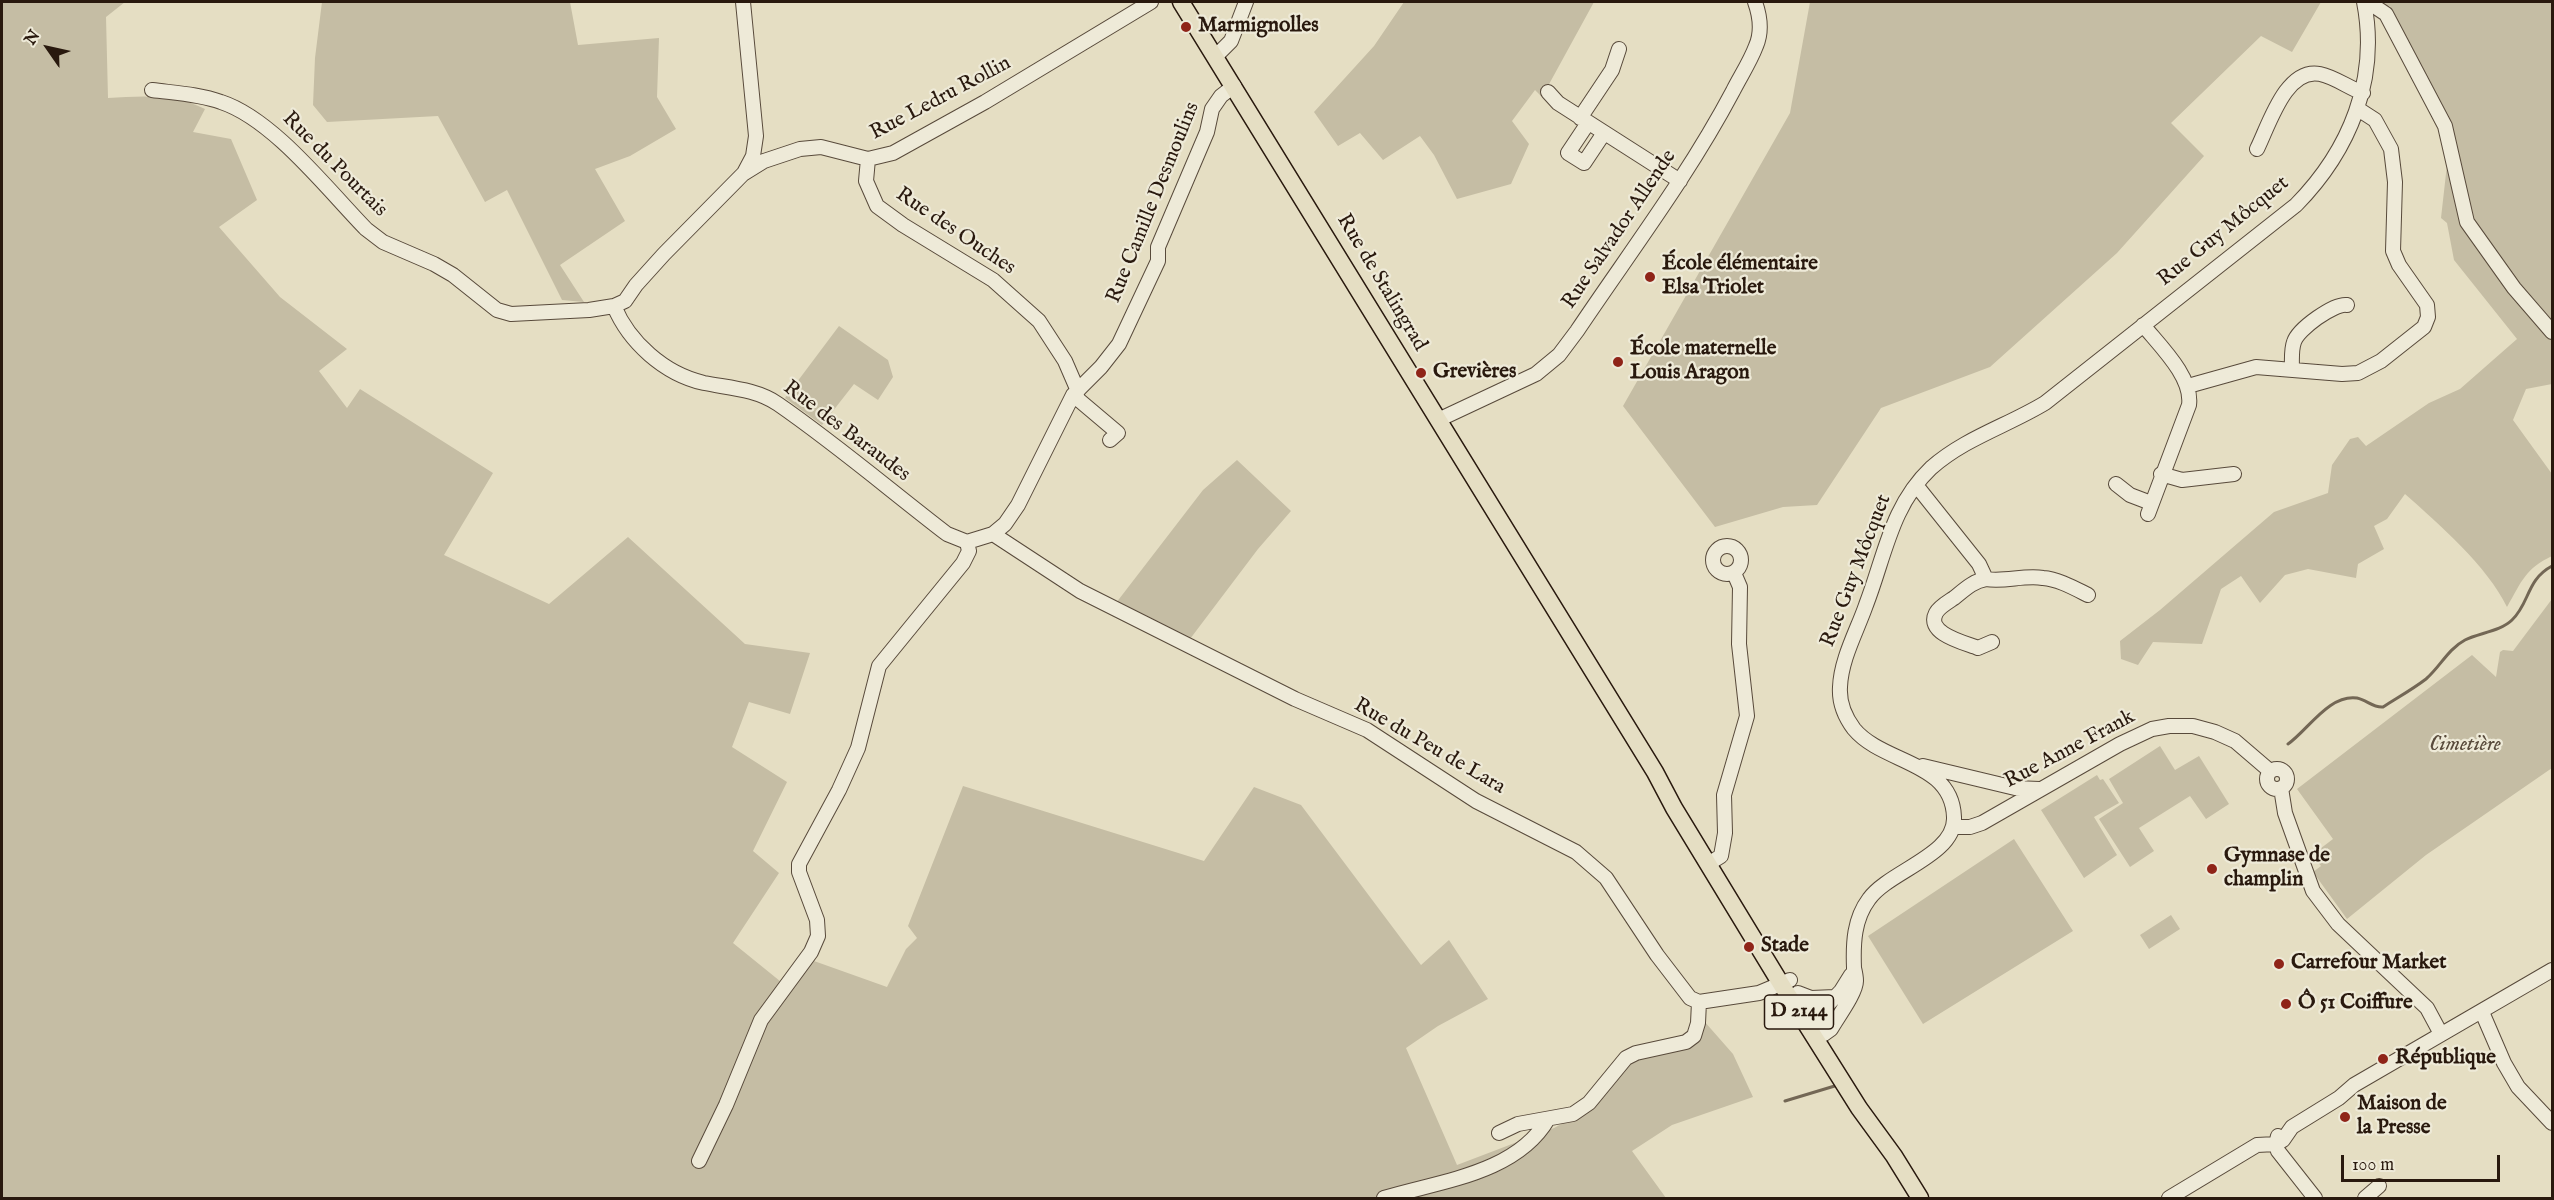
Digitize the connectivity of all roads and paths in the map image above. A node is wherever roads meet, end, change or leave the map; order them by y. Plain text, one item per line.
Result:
1 (743, 2) edge
2 (1151, 2) edge
3 (1181, 2) edge
4 (1246, 2) edge
5 (1755, 2) edge
6 (2364, 3) edge
7 (1619, 50) dead end
8 (1216, 56) junction
9 (1234, 86) junction
10 (152, 90) dead end
11 (1548, 92) dead end
12 (2363, 93) junction
13 (2358, 109) junction
14 (1584, 120) junction
15 (1604, 133) junction
16 (2257, 149) dead end
17 (868, 159) junction
18 (743, 174) junction
19 (1680, 181) junction
20 (2347, 305) dead end
21 (614, 306) junction
22 (2143, 325) junction
23 (2553, 332) edge
24 (2292, 370) junction
25 (2188, 386) junction
26 (1075, 393) junction
27 (1438, 420) junction
28 (1110, 440) dead end
29 (2161, 474) junction
30 (2234, 474) dead end
31 (2116, 484) dead end
32 (1916, 485) junction
33 (993, 534) junction
34 (967, 542) junction
35 (1734, 573) dead end
36 (1986, 579) junction
37 (2088, 595) dead end
38 (1992, 642) dead end
39 (1917, 765) junction
40 (2041, 789) junction
41 (1953, 827) junction
42 (1712, 863) junction
43 (2553, 970) edge
44 (1854, 971) junction
45 (1789, 986) junction
46 (1835, 997) junction
47 (1699, 1002) junction
48 (2482, 1012) junction
49 (1815, 1029) junction
50 (2441, 1034) junction
51 (1548, 1119) junction
52 (2553, 1123) edge
53 (1500, 1133) dead end
54 (2280, 1142) junction
55 (699, 1161) dead end
56 (2379, 1186) dead end
57 (1384, 1198) edge
58 (1920, 1198) edge
59 (2169, 1198) edge
60 (2315, 1198) edge
61 (2326, 1198) edge
62 (2365, 1198) edge

1 - 18 street
2 - 17 street, Rue Ledru Rollin
3 - 8 main road, Rue de Stalingrad / D 2144
4 - 8 street
5 - 19 street, Rue Salvador Allende
6 - 12 street, Rue Guy Môcquet
6 - 23 street
7 - 14 street
8 - 9 main road, Rue de Stalingrad / D 2144
9 - 26 street, Rue Camille Desmoulins
9 - 27 main road, Rue de Stalingrad / D 2144
10 - 21 street, Rue du Pourtais
11 - 14 street
12 - 13 street, Rue Guy Môcquet
12 - 16 street
13 - 22 street, Rue Guy Môcquet
13 - 24 street
14 - 15 street
14 - 15 street
15 - 19 street
17 - 18 street, Rue Ledru Rollin
17 - 26 street, Rue des Ouches
18 - 21 street, Rue Ledru Rollin
19 - 27 street, Rue Salvador Allende
20 - 24 street
21 - 34 street, Rue des Baraudes
22 - 25 street
22 - 32 street, Rue Guy Môcquet
24 - 25 street
25 - 29 street
26 - 28 street
26 - 33 street, Rue Camille Desmoulins
27 - 42 main road, Rue de Stalingrad / D 2144
29 - 30 street
29 - 31 street
32 - 36 street
32 - 39 street, Rue Guy Môcquet
33 - 34 street
33 - 47 street, Rue du Peu de Lara
34 - 55 street
35 - 42 street
36 - 37 street
36 - 38 street
39 - 40 street
39 - 41 street, Rue Guy Môcquet
40 - 41 street, Rue Anne Frank
40 - 50 street, Rue Anne Frank
41 - 44 street
42 - 45 main road, D 2144
43 - 48 street
44 - 46 street
44 - 49 street
45 - 46 street
45 - 47 street
45 - 49 main road, D 2144
46 - 49 street
47 - 51 street
48 - 50 street
48 - 52 street
49 - 58 main road, D 2144
50 - 54 street
51 - 53 street
51 - 57 street
54 - 59 street
54 - 60 street
54 - 61 street
56 - 62 street

